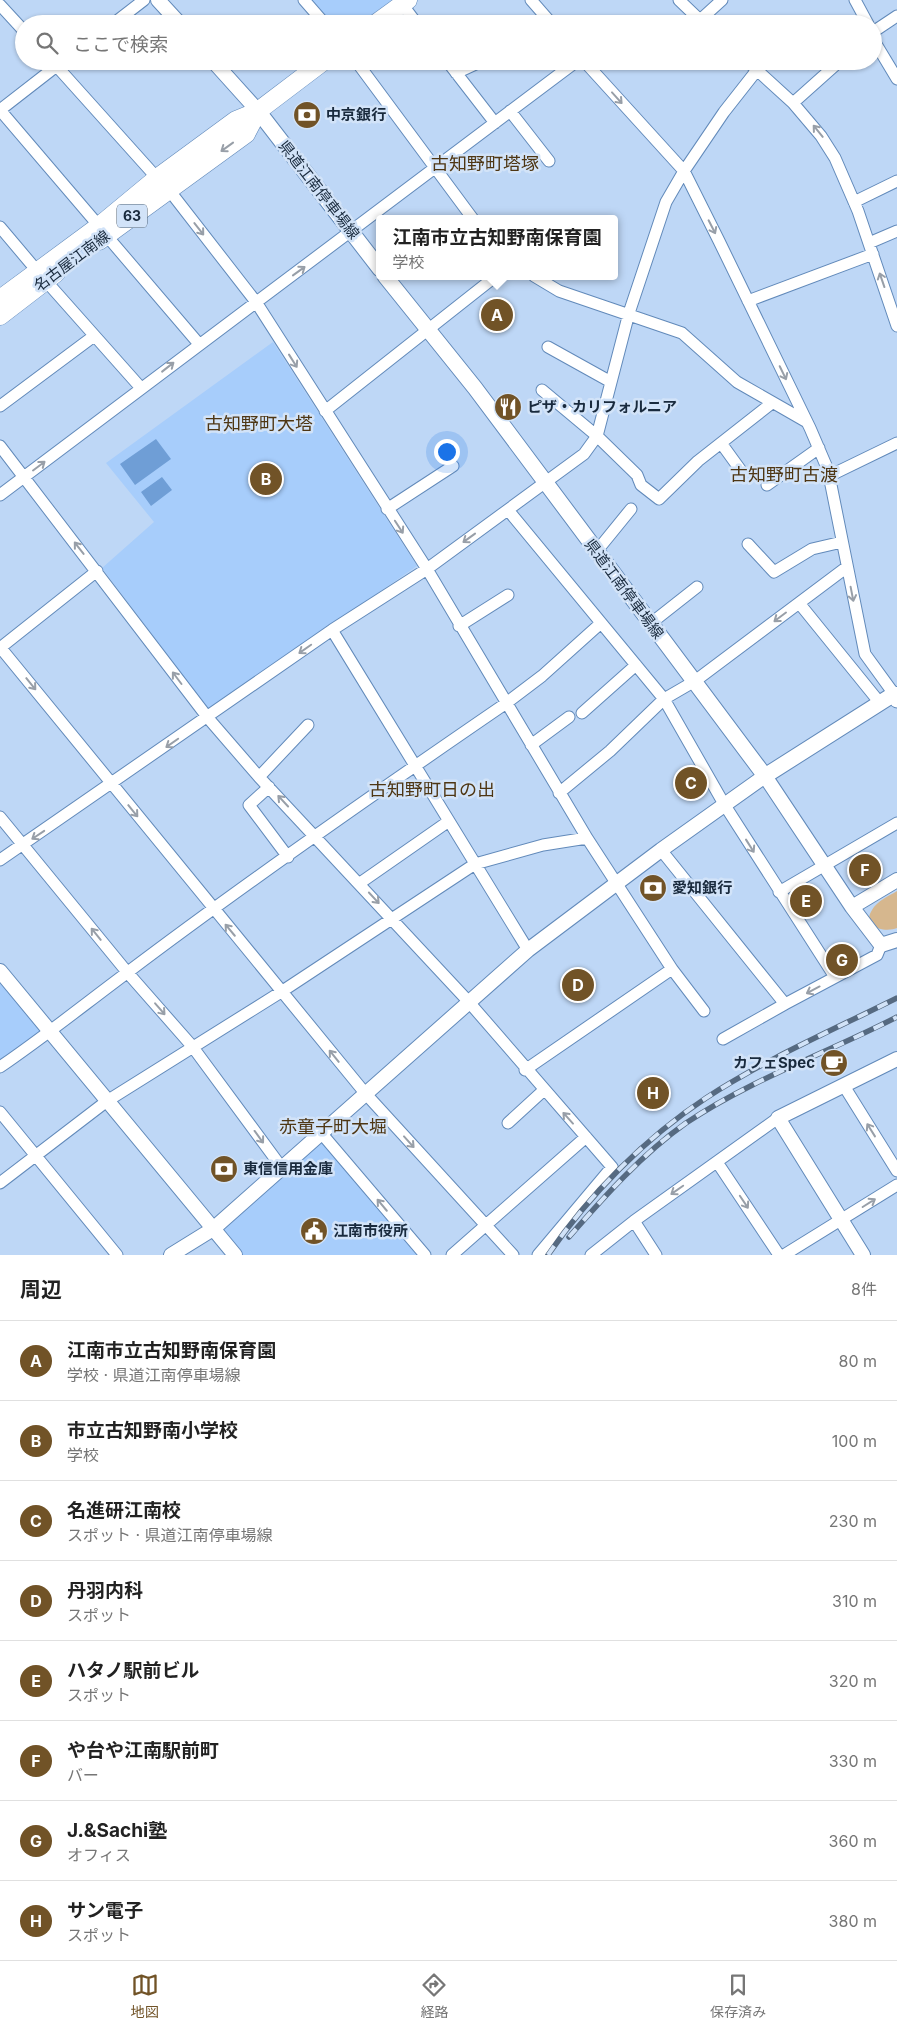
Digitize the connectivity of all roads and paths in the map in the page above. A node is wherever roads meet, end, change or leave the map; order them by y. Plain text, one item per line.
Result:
1 (144, 0) edge
2 (158, 0) edge
3 (304, 0) edge
4 (531, 0) edge
5 (679, 0) edge
6 (722, 0) edge
7 (854, 0) edge
8 (405, 2) edge
9 (0, 5) edge
10 (125, 15) edge
11 (172, 15) edge
12 (317, 15) edge
13 (387, 15) edge
14 (412, 15) edge
15 (544, 15) edge
16 (695, 15) edge
17 (708, 15) edge
18 (863, 15) edge
19 (897, 16) edge
20 (15, 21) edge
21 (882, 26) edge
22 (882, 54) edge
23 (49, 70) edge
24 (63, 70) edge
25 (221, 70) edge
26 (312, 70) edge
27 (363, 70) edge
28 (454, 70) edge
29 (462, 70) edge
30 (565, 70) edge
31 (592, 70) edge
32 (757, 70) joint
33 (830, 70) edge
34 (456, 73) junction
35 (897, 79) edge
36 (793, 103) junction
37 (258, 111) junction
38 (510, 112) junction
39 (495, 123) junction
40 (549, 162) dead end
41 (436, 168) junction
42 (684, 171) junction
43 (897, 181) edge
44 (163, 184) junction
45 (854, 202) junction
46 (470, 215) edge
47 (0, 227) edge
48 (102, 231) junction
49 (897, 231) edge
50 (351, 232) junction
51 (871, 248) junction
52 (376, 264) edge
53 (42, 276) junction
54 (388, 280) edge
55 (491, 280) edge
56 (541, 280) edge
57 (0, 299) edge
58 (748, 301) junction
59 (256, 302) junction
60 (629, 313) junction
61 (0, 316) edge
62 (896, 319) edge
63 (427, 331) junction
64 (94, 336) junction
65 (199, 344) junction
66 (548, 347) dead end
67 (611, 382) junction
68 (141, 388) junction
69 (542, 390) dead end
70 (772, 402) junction
71 (0, 406) edge
72 (325, 411) junction
73 (807, 422) junction
74 (597, 436) junction
75 (721, 443) junction
76 (897, 443) edge
77 (0, 446) edge
78 (819, 448) junction
79 (453, 466) dead end
80 (742, 472) dead end
81 (829, 476) junction
82 (24, 477) junction
83 (545, 483) junction
84 (767, 486) dead end
85 (0, 495) edge
86 (387, 509) junction
87 (631, 509) dead end
88 (508, 510) junction
89 (842, 542) junction
90 (748, 544) dead end
91 (596, 552) junction
92 (847, 567) junction
93 (426, 569) junction
94 (97, 571) junction
95 (697, 587) dead end
96 (508, 595) dead end
97 (800, 602) junction
98 (601, 623) junction
99 (650, 624) junction
100 (460, 626) junction
101 (332, 630) junction
102 (0, 647) edge
103 (636, 664) junction
104 (695, 681) junction
105 (896, 695) edge
106 (664, 700) junction
107 (880, 703) junction
108 (505, 704) junction
109 (582, 713) dead end
110 (569, 717) dead end
111 (208, 718) junction
112 (308, 725) dead end
113 (531, 745) junction
114 (415, 766) junction
115 (765, 776) junction
116 (259, 777) junction
117 (112, 784) junction
118 (269, 787) junction
119 (559, 793) junction
120 (724, 804) junction
121 (0, 817) edge
122 (449, 821) junction
123 (897, 823) edge
124 (316, 837) junction
125 (586, 838) junction
126 (23, 845) junction
127 (660, 850) junction
128 (288, 857) junction
129 (0, 860) edge
130 (475, 864) junction
131 (825, 866) junction
132 (897, 880) edge
133 (360, 883) junction
134 (616, 884) junction
135 (779, 892) junction
136 (852, 907) junction
137 (214, 910) junction
138 (392, 918) junction
139 (897, 940) edge
140 (881, 945) junction
141 (528, 950) junction
142 (672, 969) junction
143 (0, 971) edge
144 (127, 972) junction
145 (835, 978) junction
146 (281, 992) junction
147 (468, 1002) junction
148 (786, 1004) junction
149 (704, 1011) dead end
150 (50, 1034) junction
151 (723, 1039) dead end
152 (192, 1046) junction
153 (897, 1059) edge
154 (0, 1067) edge
155 (525, 1070) junction
156 (844, 1086) junction
157 (544, 1090) junction
158 (365, 1093) junction
159 (107, 1102) junction
160 (0, 1112) edge
161 (778, 1118) junction
162 (508, 1123) dead end
163 (322, 1134) junction
164 (586, 1137) junction
165 (36, 1156) junction
166 (717, 1162) junction
167 (282, 1168) junction
168 (897, 1171) edge
169 (0, 1183) edge
170 (897, 1185) edge
171 (634, 1220) junction
172 (841, 1220) junction
173 (485, 1225) junction
174 (213, 1229) junction
175 (117, 1255) edge
176 (171, 1255) edge
177 (235, 1255) edge
178 (425, 1255) edge
179 (452, 1255) edge
180 (513, 1255) edge
181 (538, 1255) edge
182 (591, 1255) edge
183 (656, 1255) edge
184 (779, 1255) edge
185 (784, 1255) edge
186 (863, 1255) edge

1 - 10 street
2 - 11 street
3 - 12 street
4 - 15 street
5 - 16 street
6 - 17 street
7 - 18 street
8 - 13 main road
8 - 14 street
9 - 20 street
19 - 21 street
22 - 35 street
23 - 48 street
24 - 44 street
25 - 37 street
26 - 37 main road, 名古屋江南線 / 63
27 - 41 street
28 - 34 street
29 - 34 street
30 - 38 street
31 -> 42 street
32 - 36 street
32 - 42 street
33 - 36 street
34 - 39 street
45 -> 36 street
37 - 44 main road, 名古屋江南線 / 63
37 - 50 main road, 県道江南停車場線
38 - 39 street
38 - 40 street
39 - 41 street
41 - 46 street
41 - 50 street
42 -> 58 street
42 - 60 street
43 - 45 street
44 - 48 main road, 名古屋江南線 / 63
44 -> 59 street
45 - 51 street
47 - 53 street
48 - 53 main road, 名古屋江南線 / 63
48 - 65 street
49 - 51 street
50 - 52 main road, 県道江南停車場線
59 -> 50 street
51 - 58 street
62 -> 51 street
53 - 57 main road, 名古屋江南線 / 63
53 - 61 main road, 名古屋江南線 / 63
53 - 64 street
54 - 63 main road, 県道江南停車場線
55 - 63 street
56 - 60 street
58 -> 73 street
59 - 65 street
59 -> 72 street
60 - 67 street
60 - 70 street
63 - 72 street
63 - 83 main road, 県道江南停車場線
64 - 68 street
64 - 71 street
68 -> 65 street
66 - 67 street
67 - 74 street
82 -> 68 street
69 - 74 street
70 - 73 street
70 - 75 street
72 - 86 street
73 - 78 street
74 - 75 street
74 - 83 street
75 - 80 street
76 - 81 street
77 - 82 street
78 - 81 street
78 - 84 street
79 - 86 street
81 - 89 street
82 - 85 street
94 -> 82 street
83 - 88 street
83 - 91 main road, 県道江南停車場線
86 -> 93 street
87 - 91 street
88 -> 93 street
88 - 98 street
89 - 90 street
89 - 92 street
91 - 99 main road, 県道江南停車場線
92 - 97 street
92 -> 105 street
93 - 100 street
93 - 101 street
94 - 102 street
111 -> 94 street
95 - 99 street
96 - 100 street
97 -> 104 street
97 - 107 street
98 - 103 street
98 - 108 street
99 - 104 main road, 県道江南停車場線
100 - 108 street
101 -> 111 street
101 - 114 street
102 -> 117 street
103 - 106 street
103 - 109 street
104 - 106 street
104 - 115 main road, 県道江南停車場線
105 - 107 main road
106 - 119 street
106 - 120 street
107 - 115 main road
108 - 113 street
108 - 114 street
110 - 113 street
111 - 116 street
111 -> 117 street
112 - 116 street
113 - 119 street
114 - 122 street
114 - 124 street
115 - 120 street
115 - 131 street
116 - 118 street
117 -> 126 street
117 -> 137 street
124 -> 118 street
118 - 128 street
119 - 125 street
120 - 127 street
120 -> 135 street
121 - 126 street
122 - 130 street
122 - 133 street
123 - 131 street
124 - 128 street
124 - 133 street
125 - 130 street
125 - 134 street
126 - 129 street
144 -> 126 street
127 - 134 street
127 - 148 street
128 - 137 street
130 - 138 street
130 - 141 street
131 - 135 street
131 - 136 street
132 - 136 street
133 -> 138 street
134 - 141 street
134 - 142 street
135 - 145 street
136 - 140 street
137 - 144 street
146 -> 137 street
138 - 146 street
138 - 147 street
139 - 140 street
140 - 145 street
141 - 147 street
142 - 149 street
142 - 155 street
143 - 150 street
144 - 150 street
144 -> 152 street
145 -> 148 street
146 - 152 street
158 -> 146 street
147 - 155 street
147 - 158 street
148 - 151 street
150 - 154 street
150 - 159 street
152 - 159 street
152 -> 167 street
153 - 156 street
155 - 157 street
156 - 161 street
168 -> 156 street
157 - 162 street
164 -> 157 street
158 - 163 street
158 -> 173 street
159 - 165 street
159 - 174 street
160 - 165 street
161 - 166 street
161 - 172 street
163 - 167 street
178 -> 163 street
164 - 173 street
164 - 181 street
165 - 169 street
165 - 175 street
166 -> 171 street
166 -> 184 street
167 - 174 street
172 -> 170 street
171 - 182 street
171 - 183 street
172 - 185 street
172 - 186 street
173 - 179 street
173 - 180 street
174 - 176 street
174 - 177 street

